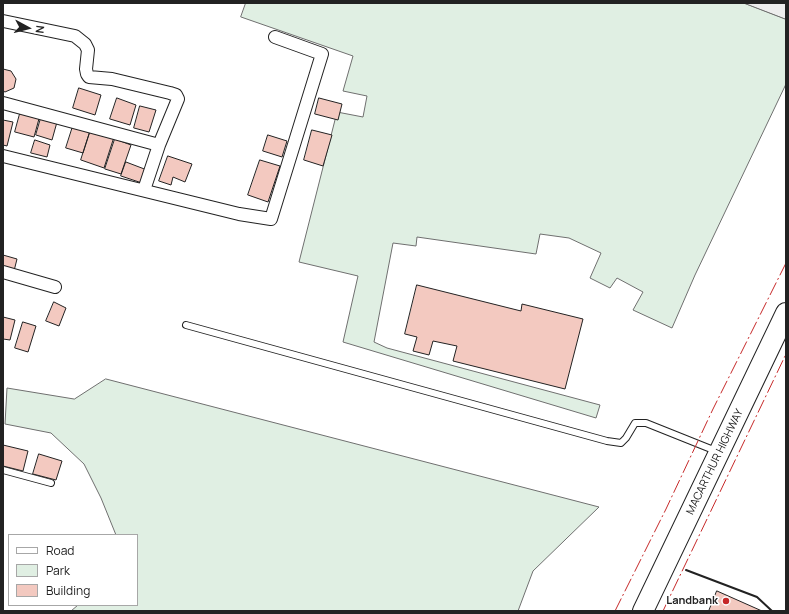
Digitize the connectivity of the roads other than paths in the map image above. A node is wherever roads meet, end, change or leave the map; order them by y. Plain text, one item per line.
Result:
1 (3, 20) edge
2 (275, 37) dead end
3 (3, 103) edge
4 (159, 145) junction
5 (3, 156) edge
6 (144, 190) junction
7 (3, 272) edge
8 (55, 287) dead end
9 (786, 313) edge
10 (186, 325) dead end
11 (720, 453) junction
12 (3, 470) edge
13 (51, 483) dead end
14 (642, 611) edge

1 - 4 street
2 - 6 street
3 - 4 street
4 - 6 street
5 - 6 street
7 - 8 street
9 - 11 highway, MACARTHUR HIGHWAY
10 - 11 lane
11 - 14 highway, MACARTHUR HIGHWAY
12 - 13 lane

